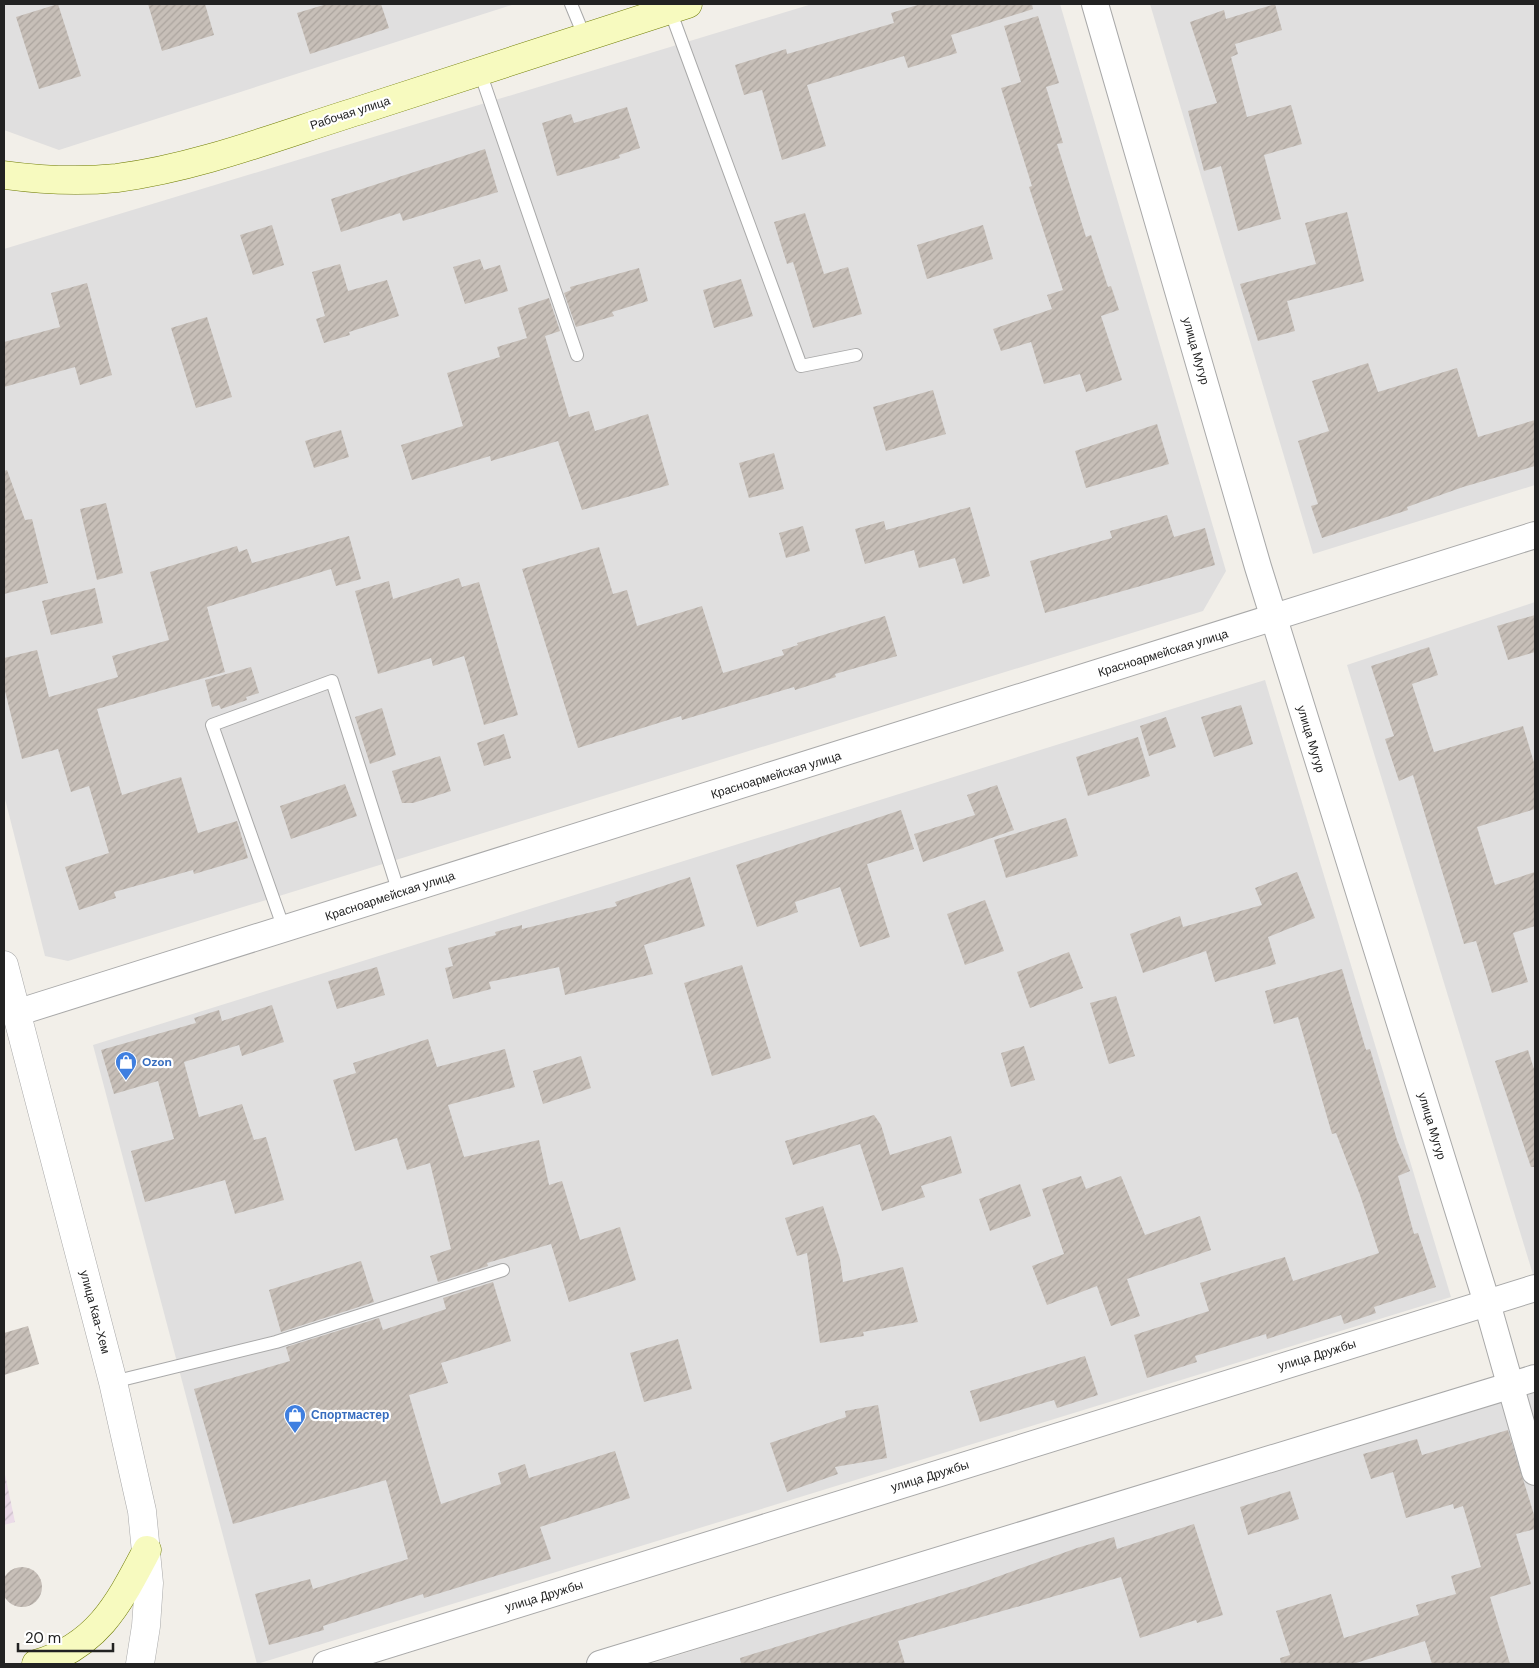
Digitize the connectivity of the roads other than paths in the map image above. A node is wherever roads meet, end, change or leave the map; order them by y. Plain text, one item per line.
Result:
1 (571, 4) edge
2 (1095, 4) edge
3 (679, 7) edge
4 (585, 38) junction
5 (480, 72) junction
6 (4, 175) edge
7 (577, 355) dead end
8 (856, 356) dead end
9 (1535, 535) edge
10 (1274, 618) junction
11 (399, 893) junction
12 (284, 929) junction
13 (4, 964) edge
14 (10, 1013) edge
15 (503, 1270) dead end
16 (1535, 1288) edge
17 (1487, 1302) junction
18 (113, 1382) junction
19 (1524, 1382) edge
20 (1535, 1472) edge
21 (147, 1550) junction
22 (36, 1664) edge
23 (140, 1664) edge
24 (326, 1664) edge
25 (600, 1664) edge

1 - 4 lane
2 - 10 street, улица Мугур
3 - 4 main road, Рабочая улица
3 - 8 lane
4 - 5 main road, Рабочая улица
5 - 6 main road, Рабочая улица
5 - 7 lane
9 - 10 street, Красноармейская улица
10 - 11 street, Красноармейская улица
10 - 17 street, улица Мугур
11 - 12 street, Красноармейская улица
11 - 12 lane
12 - 14 street, Красноармейская улица
13 - 14 street, улица Каа-Хем
14 - 18 street, улица Каа-Хем
15 - 18 lane
16 - 17 street, улица Дружбы
17 - 19 street, улица Мугур
17 - 24 street, улица Дружбы
18 - 21 street, улица Каа-Хем
19 - 20 street, улица Мугур
19 - 25 street
21 - 22 main road
21 - 23 street, улица Каа-Хем

